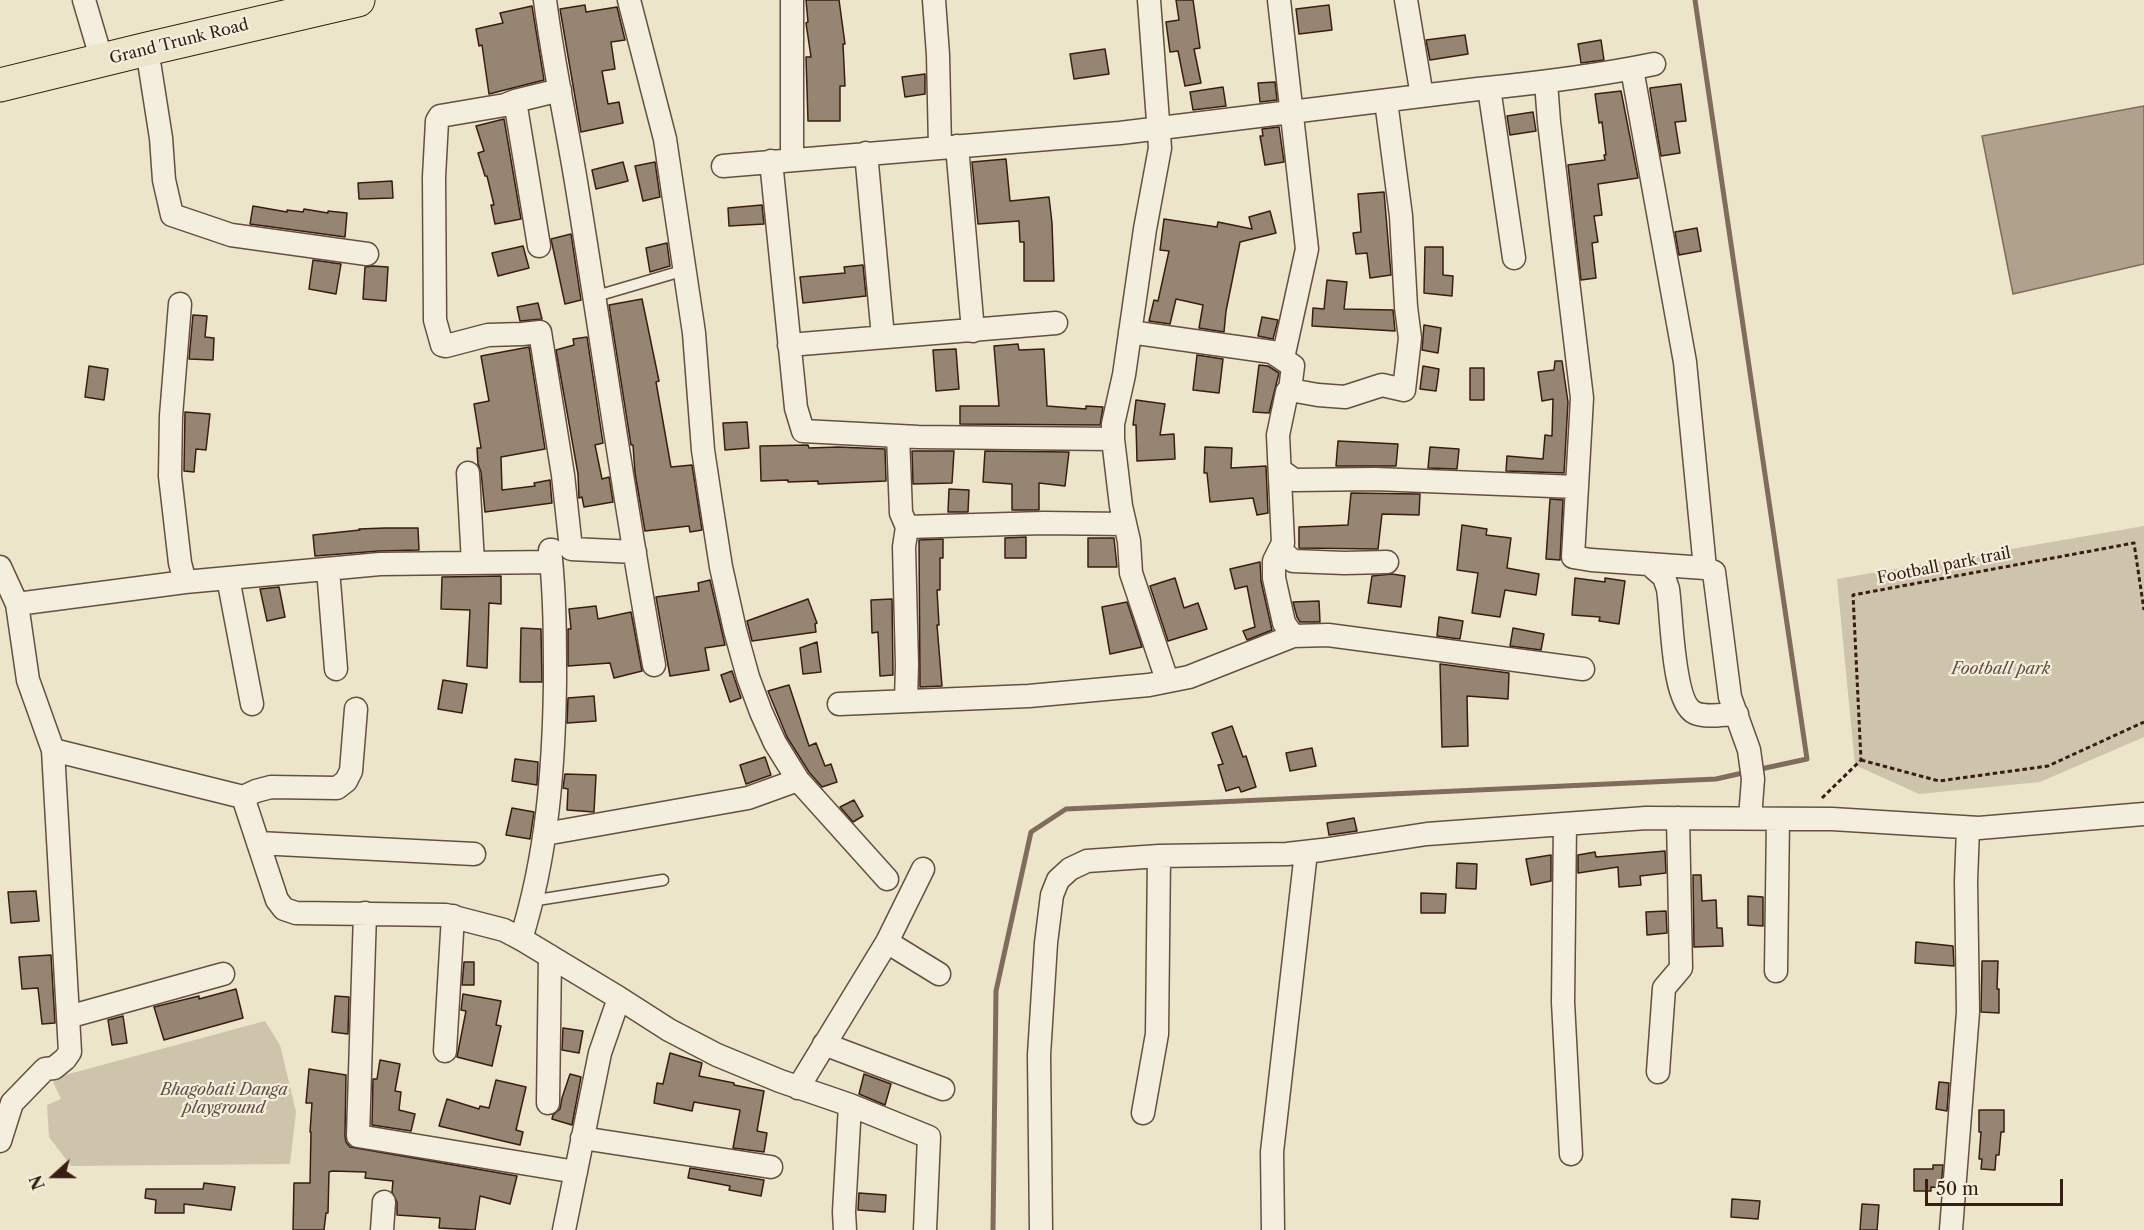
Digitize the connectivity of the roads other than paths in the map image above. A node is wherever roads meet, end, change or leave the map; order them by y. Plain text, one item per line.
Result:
1 (84, 0) edge
2 (358, 0) edge
3 (545, 0) edge
4 (628, 0) edge
5 (792, 0) edge
6 (934, 0) edge
7 (1149, 0) edge
8 (1279, 0) edge
9 (1406, 0) edge
10 (147, 49) junction
11 (102, 61) junction
12 (1654, 64) dead end
13 (1632, 69) junction
14 (1546, 82) junction
15 (0, 85) edge
16 (1489, 88) junction
17 (560, 90) junction
18 (1422, 96) junction
19 (515, 101) junction
20 (1386, 101) junction
21 (1292, 112) junction
22 (1159, 128) junction
23 (949, 146) junction
24 (866, 153) junction
25 (782, 160) junction
26 (723, 166) dead end
27 (539, 246) dead end
28 (367, 254) dead end
29 (1514, 258) dead end
30 (685, 270) junction
31 (593, 297) junction
32 (180, 304) dead end
33 (1056, 323) dead end
34 (973, 331) junction
35 (1130, 332) junction
36 (883, 337) junction
37 (789, 345) junction
38 (1283, 358) junction
39 (1290, 390) junction
40 (898, 436) junction
41 (1113, 439) junction
42 (1280, 470) junction
43 (468, 473) dead end
44 (1577, 488) junction
45 (1125, 524) junction
46 (907, 528) junction
47 (571, 549) junction
48 (1280, 550) junction
49 (635, 552) junction
50 (551, 562) junction
51 (1387, 562) dead end
52 (473, 563) junction
53 (1649, 564) junction
54 (0, 567) edge
55 (328, 568) junction
56 (1705, 568) junction
57 (228, 578) junction
58 (185, 582) junction
59 (17, 604) junction
60 (1293, 636) junction
61 (654, 665) dead end
62 (336, 669) dead end
63 (1583, 669) dead end
64 (1167, 680) junction
65 (906, 700) junction
66 (252, 704) dead end
67 (839, 704) dead end
68 (356, 708) dead end
69 (1737, 714) junction
70 (53, 750) junction
71 (798, 780) junction
72 (243, 797) junction
73 (2144, 814) edge
74 (1678, 818) junction
75 (1750, 818) junction
76 (1778, 819) junction
77 (1565, 824) junction
78 (1968, 828) junction
79 (544, 834) junction
80 (258, 843) junction
81 (1306, 852) junction
82 (474, 854) dead end
83 (1159, 856) junction
84 (923, 869) dead end
85 (887, 879) dead end
86 (663, 880) dead end
87 (531, 901) junction
88 (365, 913) junction
89 (453, 916) junction
90 (521, 939) junction
91 (887, 942) junction
92 (550, 956) junction
93 (1776, 971) dead end
94 (223, 974) dead end
95 (939, 974) dead end
96 (620, 998) junction
97 (68, 1017) junction
98 (825, 1044) junction
99 (445, 1051) dead end
100 (1658, 1072) dead end
101 (798, 1088) junction
102 (944, 1089) dead end
103 (548, 1103) dead end
104 (850, 1105) junction
105 (1143, 1113) dead end
106 (582, 1138) junction
107 (0, 1141) edge
108 (1571, 1154) dead end
109 (771, 1167) dead end
110 (576, 1172) junction
111 (384, 1202) dead end
112 (382, 1230) edge
113 (564, 1230) edge
114 (845, 1230) edge
115 (925, 1230) edge
116 (1041, 1230) edge
117 (1273, 1230) edge
118 (1951, 1230) edge

1 - 11 street
2 - 10 main road, Grand Trunk Road
3 - 17 street
4 - 30 street
5 - 25 street
6 - 23 street
7 - 22 street
8 - 21 street
9 - 18 street
10 - 11 main road, Grand Trunk Road
10 - 28 street
11 - 15 main road, Grand Trunk Road
12 - 13 street
13 - 14 street
13 - 56 street
14 - 16 street
14 - 44 street
16 - 18 street
16 - 29 street
17 - 19 street
17 - 31 street
18 - 20 street
19 - 27 street
19 - 47 street
20 - 21 street
20 - 39 street
21 - 22 street
21 - 38 street
22 - 23 street
22 - 35 street
23 - 24 street
23 - 34 street
24 - 25 street
24 - 36 street
25 - 26 street
25 - 37 street
30 - 31 lane
30 - 71 street
31 - 49 street
32 - 58 street
33 - 34 street
34 - 36 street
35 - 38 street
35 - 41 street
36 - 37 street
37 - 40 street
38 - 39 street
39 - 42 street
40 - 41 street
40 - 46 street
41 - 45 street
42 - 44 street
42 - 48 street
43 - 52 street
44 - 53 street
45 - 46 street
45 - 64 street
46 - 65 street
47 - 49 street
47 - 50 street
48 - 51 street
48 - 60 street
49 - 61 street
50 - 52 street
50 - 79 street
52 - 55 street
53 - 56 street
53 - 69 street
54 - 59 street
55 - 57 street
55 - 62 street
56 - 69 street
57 - 58 street
57 - 66 street
58 - 59 street
59 - 70 street
60 - 63 street
60 - 64 street
64 - 65 street
65 - 67 street
68 - 72 street
69 - 75 street
70 - 72 street
70 - 97 street
71 - 79 street
71 - 85 street
72 - 80 street
73 - 78 street
74 - 75 street
74 - 77 street
74 - 100 street
75 - 76 street
76 - 78 street
76 - 93 street
77 - 81 street
77 - 108 street
78 - 118 street
79 - 87 street
80 - 82 street
80 - 88 street
81 - 83 street
81 - 117 street
83 - 105 street
83 - 116 street
84 - 91 street
86 - 87 lane
87 - 90 street
88 - 89 street
88 - 110 street
89 - 90 street
89 - 99 street
90 - 92 street
91 - 95 street
91 - 98 street
92 - 96 street
92 - 103 street
94 - 97 street
96 - 101 street
96 - 106 street
97 - 107 street
98 - 101 street
98 - 102 street
101 - 104 street
104 - 114 street
104 - 115 street
106 - 109 street
106 - 110 street
110 - 113 street
111 - 112 street

